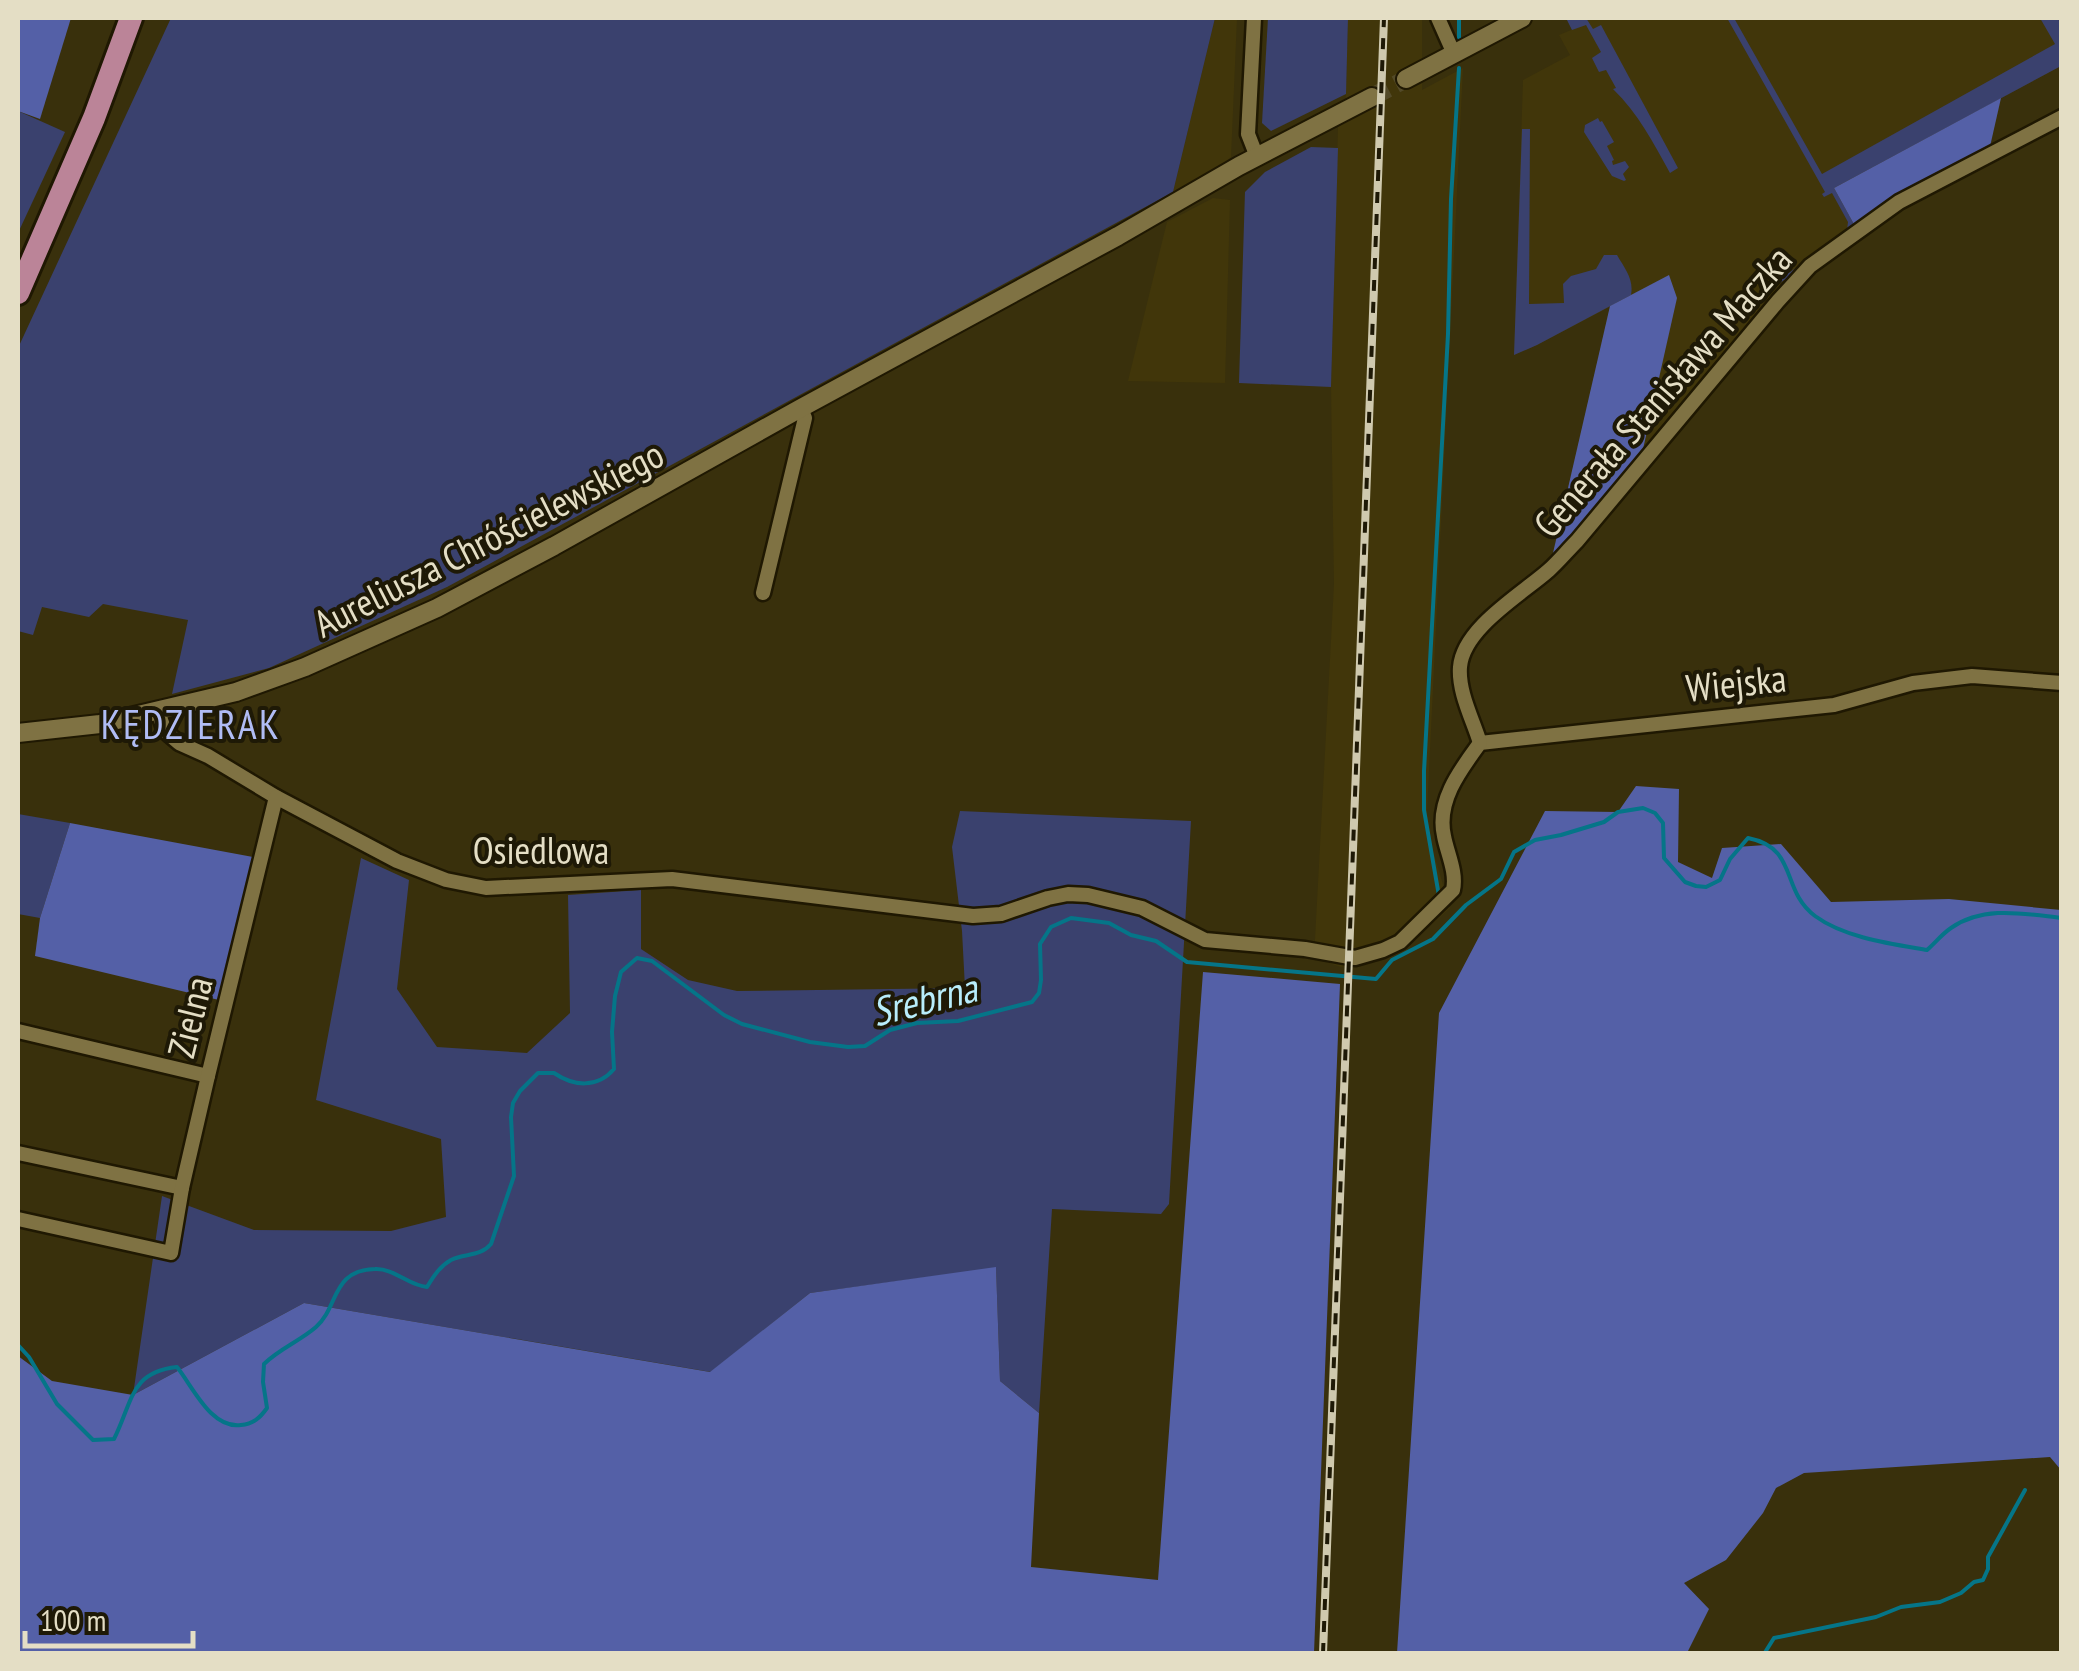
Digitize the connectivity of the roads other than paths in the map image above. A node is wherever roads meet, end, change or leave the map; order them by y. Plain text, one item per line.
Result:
1 (131, 18) edge
2 (1254, 18) edge
3 (1438, 18) edge
4 (1522, 18) edge
5 (1454, 54) junction
6 (1406, 80) tunnel mouth
7 (1372, 96) tunnel mouth
8 (2062, 117) edge
9 (1257, 156) junction
10 (18, 293) edge
11 (801, 408) junction
12 (763, 593) dead end
13 (2062, 682) edge
14 (158, 712) junction
15 (18, 733) edge
16 (1480, 743) junction
17 (276, 797) junction
18 (18, 1031) edge
19 (208, 1076) junction
20 (18, 1153) edge
21 (182, 1188) junction
22 (18, 1219) edge

1 - 10 main road
2 - 9 street
3 - 5 street
4 - 5 street
5 - 6 street
7 - 9 street, Aureliusza Chróścielewskiego
8 - 16 street, Generała Stanisława Maczka
9 - 11 street, Aureliusza Chróścielewskiego
11 - 12 street
11 - 14 street, Aureliusza Chróścielewskiego
13 - 16 street, Wiejska
14 - 15 street, Aureliusza Chróścielewskiego
14 - 17 street, Osiedlowa
16 - 17 street, Osiedlowa
17 - 19 street, Zielna
18 - 19 street
19 - 21 street, Zielna
20 - 21 street
21 - 22 street, Zielna

